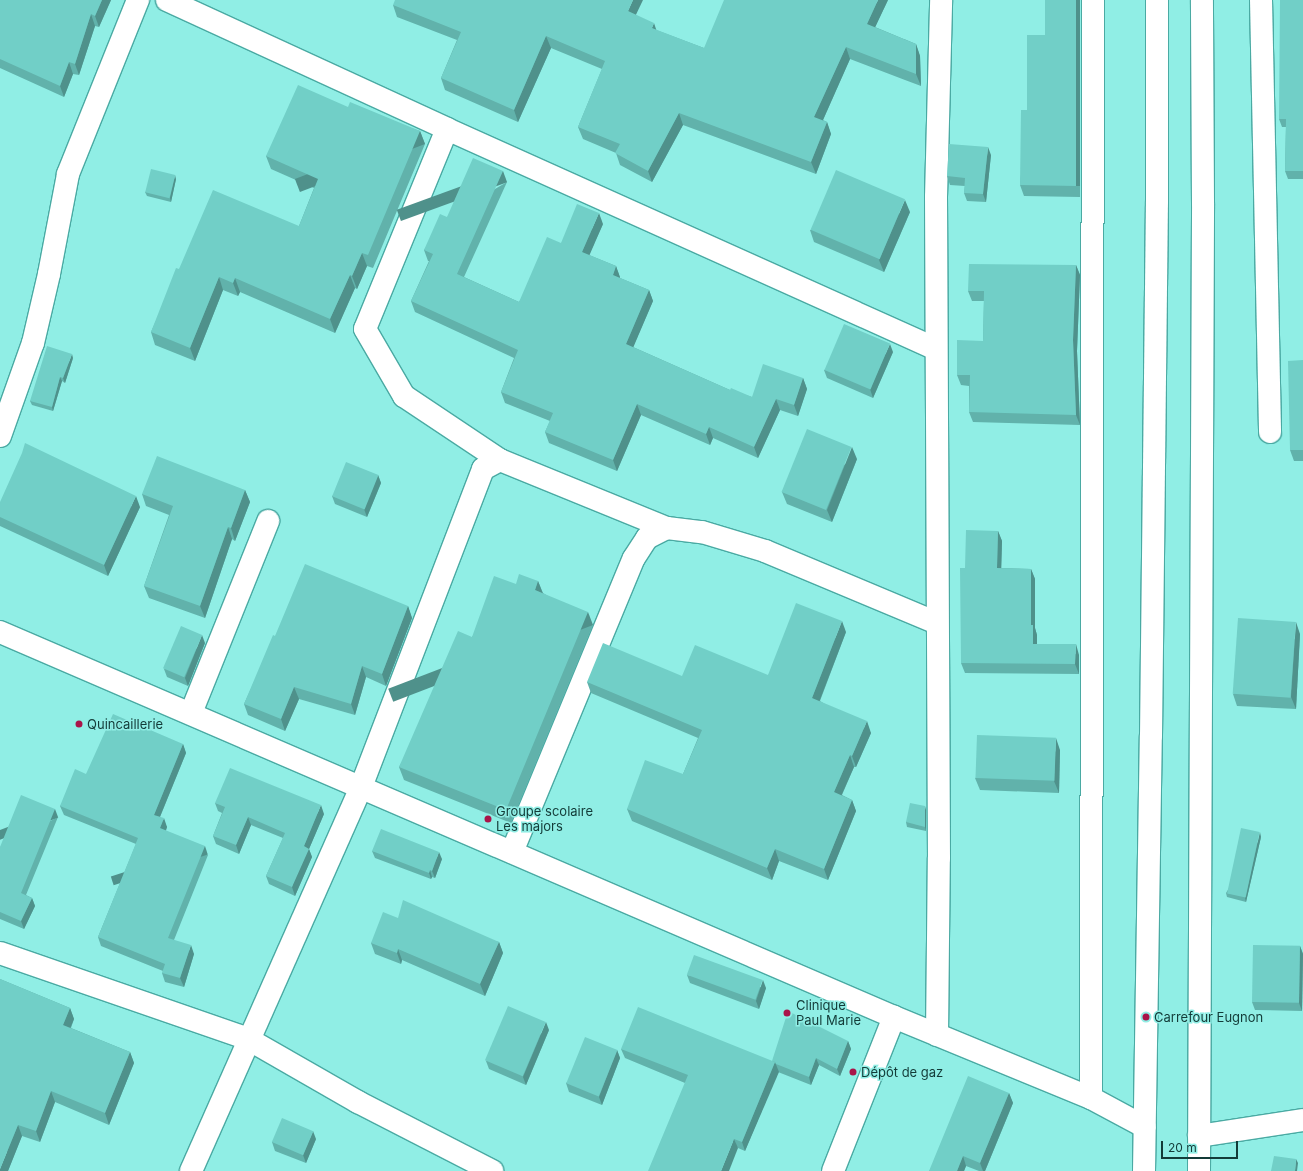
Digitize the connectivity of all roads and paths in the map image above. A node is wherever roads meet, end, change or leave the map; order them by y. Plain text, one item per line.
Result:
1 (138, 0) edge
2 (166, 0) edge
3 (941, 0) edge
4 (1093, 0) edge
5 (1156, 0) edge
6 (1202, 0) edge
7 (1262, 0) edge
8 (447, 129) junction
9 (936, 349) junction
10 (1270, 432) dead end
11 (0, 436) edge
12 (500, 460) junction
13 (268, 521) dead end
14 (667, 528) junction
15 (937, 623) junction
16 (0, 632) edge
17 (191, 713) junction
18 (362, 787) junction
19 (512, 852) junction
20 (0, 953) edge
21 (894, 1017) junction
22 (937, 1035) junction
23 (248, 1039) junction
24 (1091, 1098) junction
25 (1303, 1120) edge
26 (1145, 1127) junction
27 (1199, 1136) junction
28 (191, 1171) edge
29 (492, 1171) edge
30 (833, 1171) edge
31 (1144, 1171) edge
32 (1199, 1171) edge

1 - 11 street
2 - 8 street
3 - 9 street
4 - 24 street
5 - 26 street
6 - 27 street
7 - 10 street
8 - 9 street
8 - 12 street
9 - 15 street
12 - 14 street
12 - 18 street
13 - 17 street
14 - 15 street
14 - 19 street
15 - 22 street
16 - 17 street
17 - 18 street
18 - 19 street
18 - 23 street
19 - 21 street
20 - 23 street
21 - 22 street
21 - 30 street
22 - 24 street
23 - 28 street
23 - 29 street
24 - 26 street
25 - 27 street
26 - 31 street
27 - 32 street

